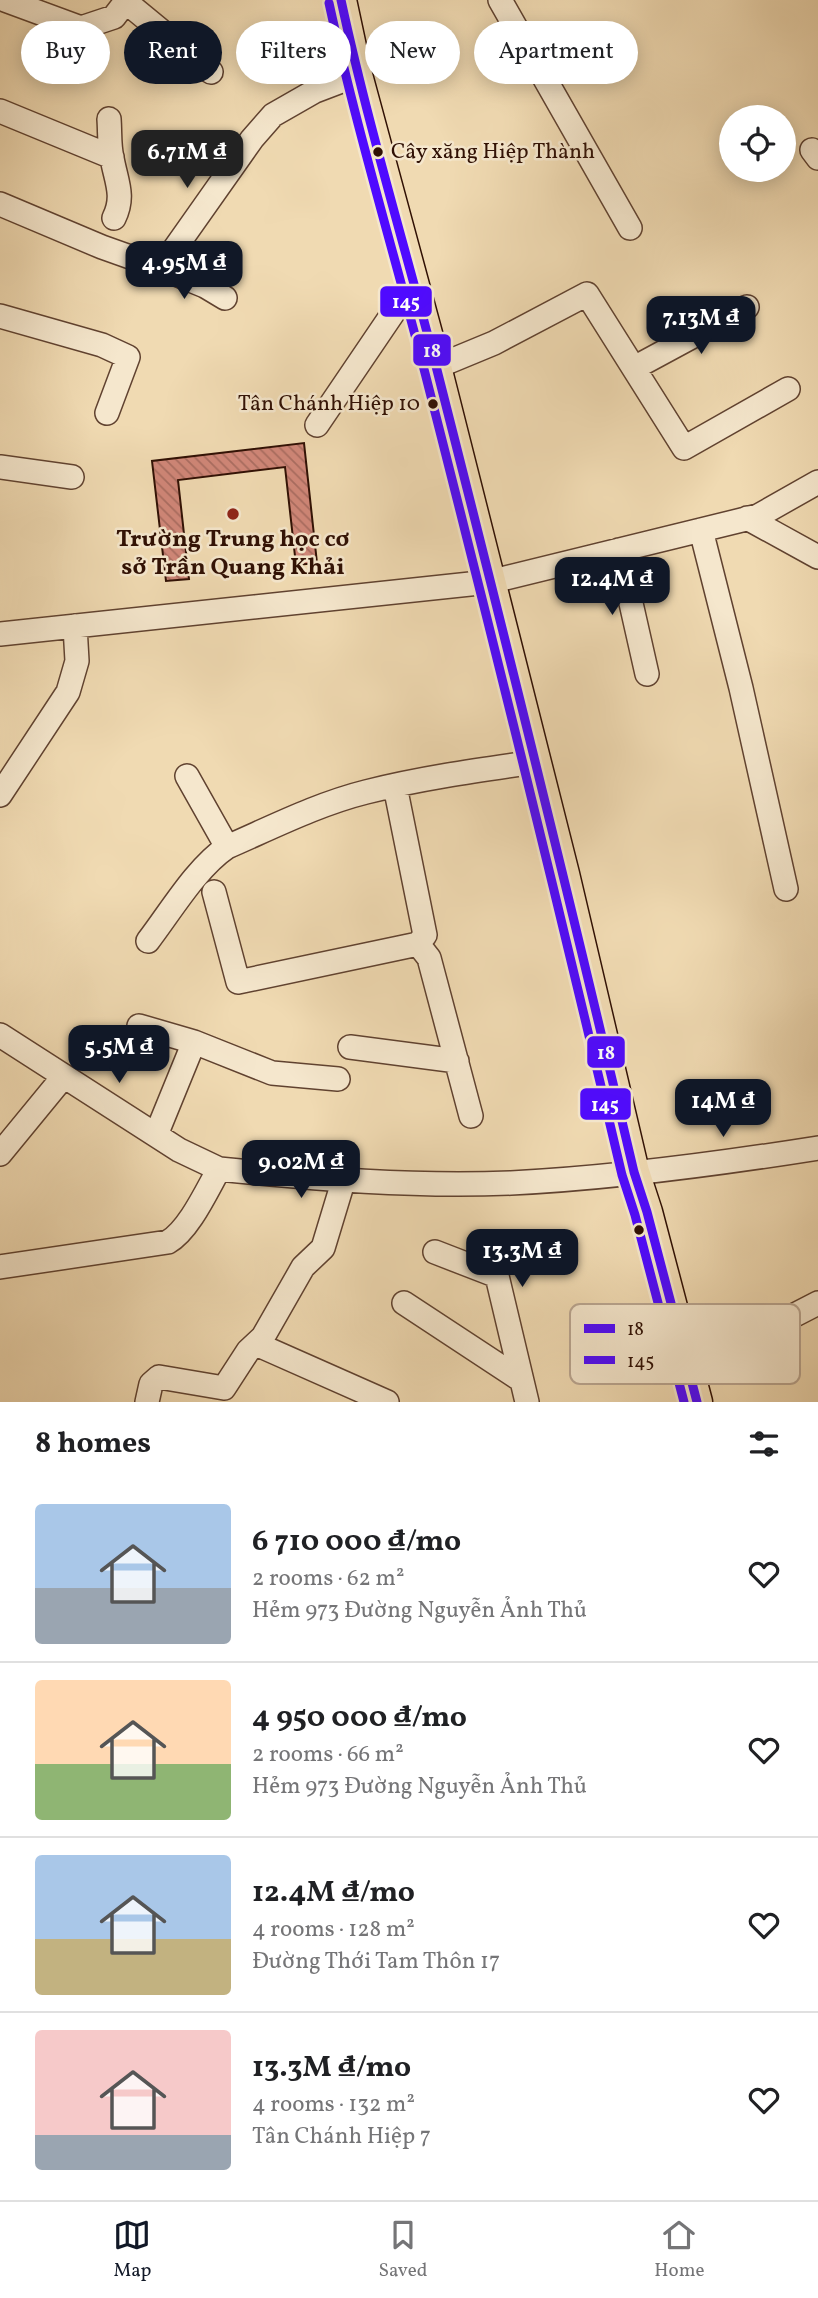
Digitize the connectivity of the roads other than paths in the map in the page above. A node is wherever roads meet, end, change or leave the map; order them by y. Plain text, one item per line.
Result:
1 (5, 0) edge
2 (341, 0) edge
3 (500, 0) edge
4 (127, 1) edge
5 (151, 21) edge
6 (358, 75) junction
7 (0, 111) edge
8 (109, 119) dead end
9 (111, 157) junction
10 (0, 204) edge
11 (114, 218) dead end
12 (630, 228) dead end
13 (161, 268) junction
14 (412, 285) junction
15 (225, 298) dead end
16 (747, 306) dead end
17 (0, 316) edge
18 (436, 367) junction
19 (634, 368) junction
20 (788, 388) dead end
21 (107, 413) dead end
22 (317, 425) dead end
23 (0, 467) edge
24 (72, 477) dead end
25 (818, 482) edge
26 (747, 519) junction
27 (701, 530) junction
28 (619, 550) junction
29 (818, 558) edge
30 (489, 582) junction
31 (75, 626) junction
32 (0, 634) edge
33 (647, 674) dead end
34 (535, 762) junction
35 (187, 776) dead end
36 (395, 786) junction
37 (0, 794) edge
38 (227, 847) junction
39 (786, 889) dead end
40 (214, 892) dead end
41 (148, 941) dead end
42 (418, 944) junction
43 (139, 1026) dead end
44 (0, 1035) edge
45 (194, 1042) junction
46 (350, 1047) dead end
47 (457, 1061) junction
48 (64, 1076) junction
49 (338, 1079) dead end
50 (471, 1116) dead end
51 (156, 1135) junction
52 (818, 1148) edge
53 (0, 1154) edge
54 (219, 1169) junction
55 (634, 1172) junction
56 (343, 1182) junction
57 (435, 1252) dead end
58 (0, 1267) edge
59 (404, 1303) dead end
60 (818, 1303) edge
61 (671, 1304) edge
62 (800, 1312) edge
63 (256, 1344) junction
64 (692, 1384) edge
65 (524, 1391) edge
66 (147, 1402) edge
67 (387, 1402) edge
68 (696, 1402) edge

1 - 4 street
2 - 6 main road
3 - 12 street
4 - 5 street
6 - 13 street
6 - 14 main road
7 - 9 street
8 - 9 street
9 - 11 street
10 - 13 street
13 - 15 street
14 - 18 main road
14 - 22 street
16 - 19 street
17 - 21 street
18 - 19 street
18 - 30 main road
19 - 20 street
23 - 24 street
25 - 26 street
26 - 27 street
26 - 29 street
27 - 28 street
27 - 39 street
28 - 30 street
28 - 33 street
30 - 31 street
30 - 34 main road
31 - 32 street
31 - 37 street
34 - 36 street
34 - 55 main road
35 - 38 street
36 - 38 street
36 - 42 street
38 - 41 street
40 - 42 street
42 - 47 street
43 - 45 street
44 - 48 street
45 - 49 street
45 - 51 street
46 - 47 street
47 - 50 street
48 - 51 street
48 - 53 street
51 - 54 street
52 - 55 street
54 - 56 street
54 - 58 street
55 - 56 street
55 - 61 main road
56 - 63 street
57 - 65 street
59 - 65 street
60 - 62 street
63 - 66 street
63 - 67 street
64 - 68 main road

